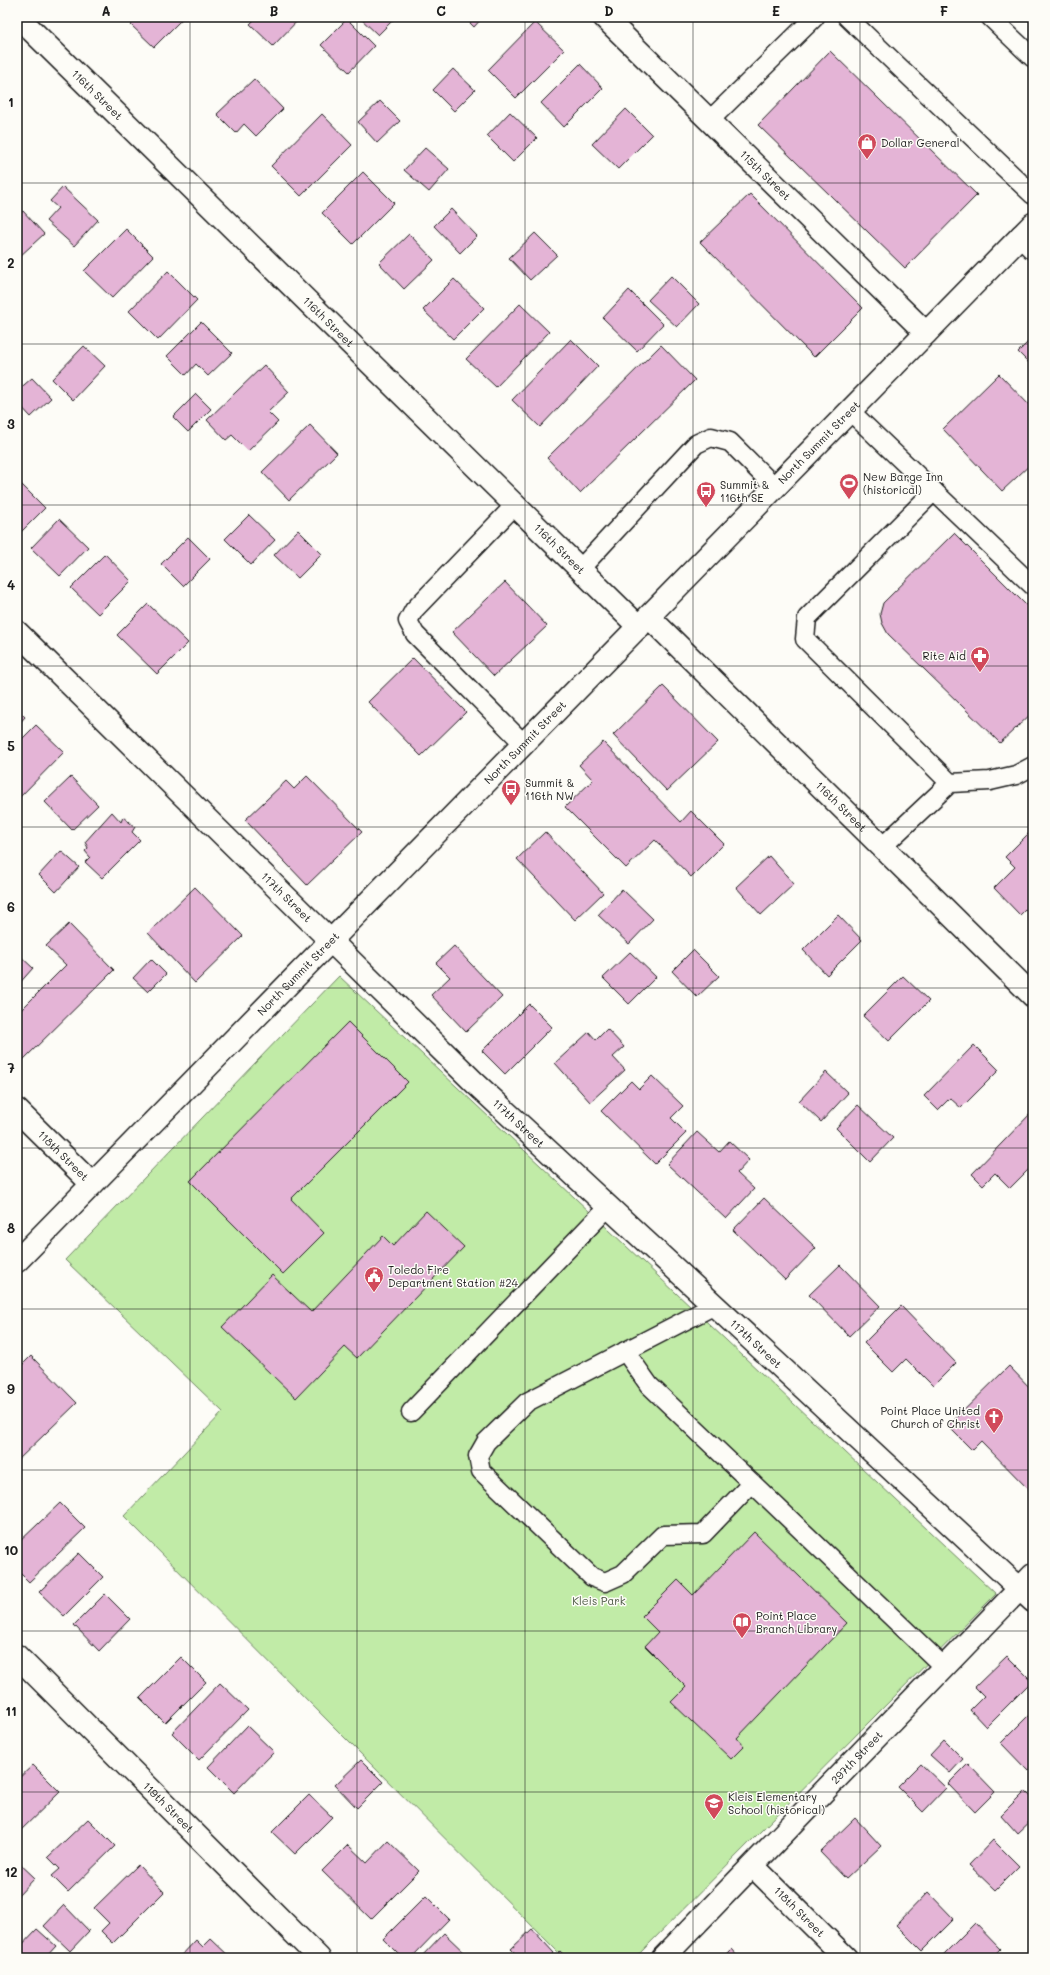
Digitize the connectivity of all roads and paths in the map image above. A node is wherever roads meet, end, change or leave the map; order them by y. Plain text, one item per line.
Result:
1 (18, 17) edge
2 (604, 17) edge
3 (816, 17) edge
4 (847, 17) edge
5 (990, 17) edge
6 (1033, 58) edge
7 (709, 121) junction
8 (1033, 195) edge
9 (1029, 236) edge
10 (926, 334) junction
11 (850, 411) junction
12 (776, 487) junction
13 (934, 491) junction
14 (515, 505) junction
15 (580, 568) junction
16 (1033, 586) edge
17 (644, 622) junction
18 (17, 632) edge
19 (524, 744) junction
20 (1033, 766) edge
21 (950, 783) junction
22 (882, 847) junction
23 (331, 941) junction
24 (1033, 996) edge
25 (17, 1110) edge
26 (92, 1184) junction
27 (609, 1206) junction
28 (17, 1261) edge
29 (715, 1305) junction
30 (625, 1351) junction
31 (411, 1412) dead end
32 (752, 1483) junction
33 (1029, 1588) edge
34 (17, 1656) edge
35 (944, 1667) junction
36 (753, 1866) junction
37 (319, 1958) edge
38 (664, 1958) edge
39 (846, 1958) edge

1 - 14 street, 116th Street
2 - 7 street, 115th Street
3 - 7 lane
4 - 8 lane
5 - 6 lane
7 - 10 street, 115th Street
9 - 10 street, North Summit Street
10 - 11 street, North Summit Street
11 - 12 street, North Summit Street
11 - 13 lane
12 - 15 lane
12 - 17 street, North Summit Street
13 - 16 lane
13 - 21 lane
14 - 15 street, 116th Street
14 - 19 lane
15 - 17 street, 116th Street
17 - 19 street, North Summit Street
17 - 22 street, 116th Street
18 - 23 street, 117th Street
19 - 23 street, North Summit Street
20 - 21 lane
21 - 22 lane
22 - 24 street, 116th Street
23 - 26 street, North Summit Street
23 - 27 street, 117th Street
25 - 26 street, 118th Street
26 - 28 street, North Summit Street
27 - 29 street, 117th Street
27 - 31 lane
29 - 30 lane
29 - 33 street, 117th Street
30 - 32 lane
30 - 32 lane
32 - 35 lane
33 - 35 street, 297th Street
34 - 37 street, 119th Street
35 - 36 street, 297th Street
36 - 38 street, 297th Street
36 - 39 street, 118th Street

